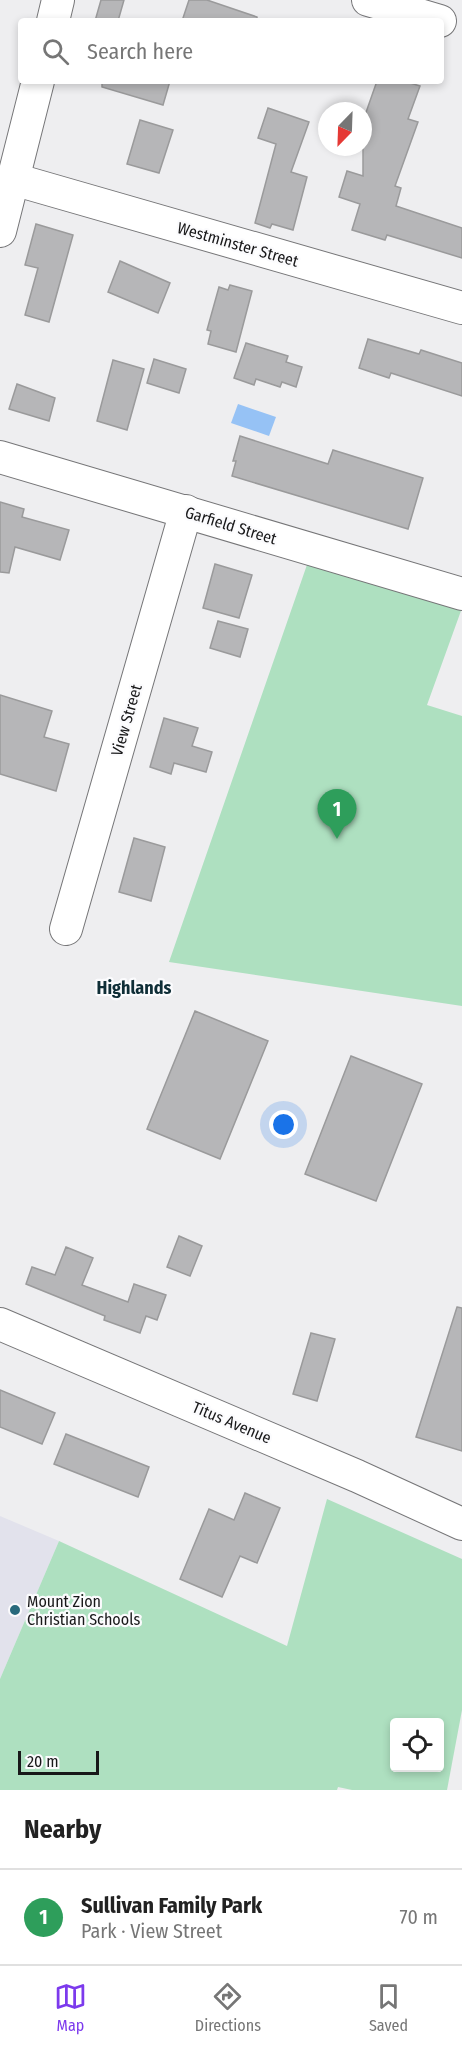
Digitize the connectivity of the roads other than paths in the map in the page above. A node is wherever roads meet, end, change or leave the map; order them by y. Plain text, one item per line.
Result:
1 (58, 0) edge
2 (368, 0) edge
3 (54, 18) edge
4 (430, 18) edge
5 (444, 22) edge
6 (462, 27) edge
7 (37, 84) edge
8 (13, 179) junction
9 (0, 231) edge
10 (462, 308) edge
11 (0, 457) edge
12 (186, 511) junction
13 (462, 594) edge
14 (66, 929) dead end
15 (0, 1324) edge
16 (462, 1524) edge

1 - 3 street
2 - 4 street
5 - 6 street
7 - 8 street
8 - 9 street
8 - 10 street, Westminster Street
11 - 12 street, Garfield Street
12 - 13 street, Garfield Street
12 - 14 street, View Street
15 - 16 street, Titus Avenue

